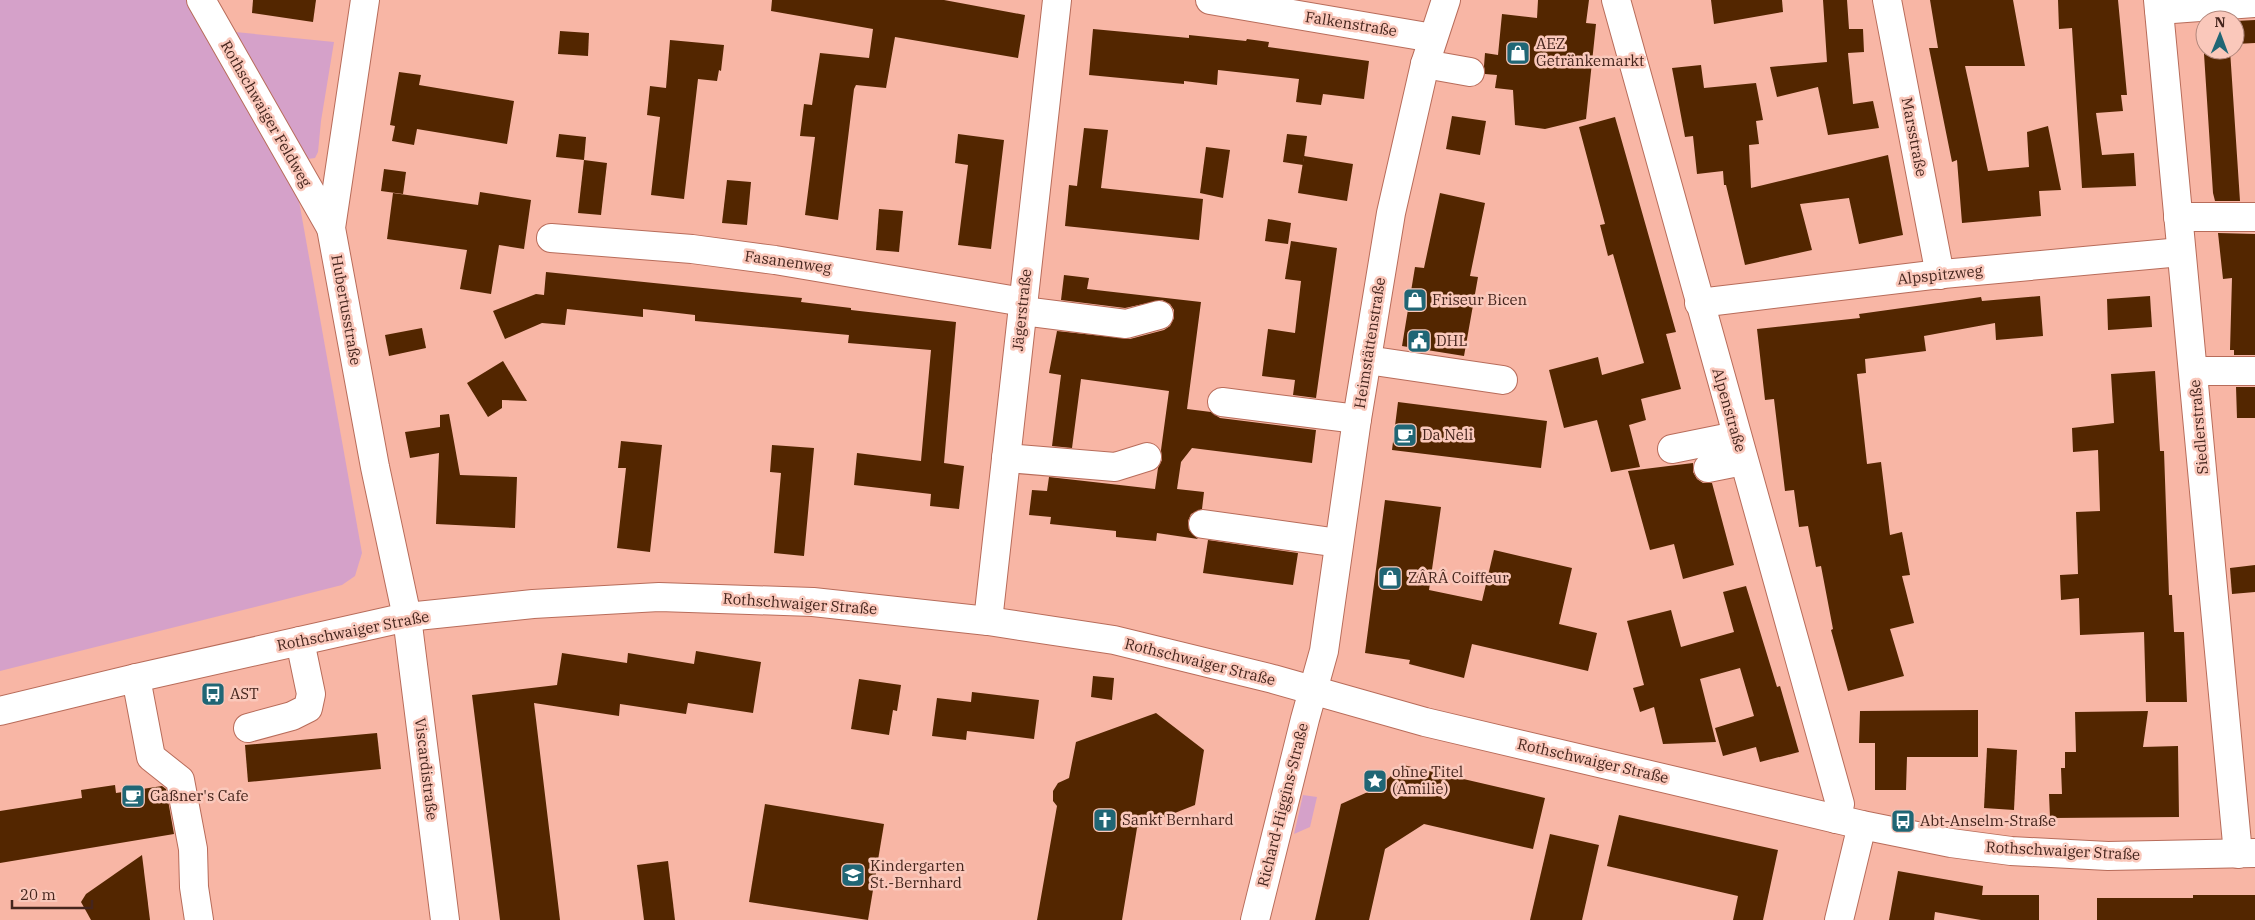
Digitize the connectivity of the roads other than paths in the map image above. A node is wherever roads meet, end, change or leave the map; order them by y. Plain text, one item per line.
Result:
1 (201, 0) edge
2 (365, 0) edge
3 (1057, 0) edge
4 (1210, 0) edge
5 (1446, 0) edge
6 (1616, 0) edge
7 (1887, 0) edge
8 (2255, 3) edge
9 (2158, 5) edge
10 (1433, 38) junction
11 (1425, 64) junction
12 (1470, 72) dead end
13 (2255, 216) edge
14 (2178, 217) junction
15 (331, 228) junction
16 (551, 238) dead end
17 (2181, 252) junction
18 (1940, 275) junction
19 (1698, 303) junction
20 (1023, 306) junction
21 (1159, 315) dead end
22 (1367, 360) junction
23 (2255, 371) edge
24 (2194, 372) junction
25 (1503, 380) dead end
26 (1222, 402) dead end
27 (1357, 419) junction
28 (1672, 449) dead end
29 (1740, 449) junction
30 (1147, 457) dead end
31 (1006, 458) junction
32 (1708, 468) dead end
33 (1203, 524) dead end
34 (1339, 542) junction
35 (407, 617) junction
36 (988, 621) junction
37 (300, 641) junction
38 (136, 678) junction
39 (1312, 690) junction
40 (0, 711) edge
41 (248, 728) dead end
42 (1849, 822) junction
43 (2247, 853) edge
44 (199, 920) edge
45 (445, 920) edge
46 (1255, 920) edge
47 (1839, 920) edge

1 - 15 street, Rothschwaiger Feldweg
2 - 15 street, Hubertusstraße
3 - 20 street, Jägerstraße
4 - 10 street, Falkenstraße
5 - 10 street, Heimstättenstraße
6 - 19 street, Alpenstraße
7 - 18 street, Marsstraße
8 - 9 street
9 - 14 street, Siedlerstraße
10 - 11 street, Heimstättenstraße
11 - 12 street
11 - 22 street, Heimstättenstraße
13 - 14 street
14 - 17 street, Siedlerstraße
15 - 35 street, Hubertusstraße
16 - 20 street, Fasanenweg
17 - 18 street, Alpspitzweg
17 - 24 street, Siedlerstraße
18 - 19 street, Alpspitzweg
19 - 29 street, Alpenstraße
20 - 21 street, Fasanenweg
20 - 31 street, Jägerstraße
22 - 25 street
22 - 27 street, Heimstättenstraße
23 - 24 street
24 - 43 street, Siedlerstraße
26 - 27 street
27 - 34 street, Heimstättenstraße
28 - 29 street
29 - 32 street
29 - 42 street, Alpenstraße
30 - 31 street
31 - 36 street, Jägerstraße
33 - 34 street
34 - 39 street, Heimstättenstraße
35 - 36 street, Rothschwaiger Straße
35 - 37 street, Rothschwaiger Straße
35 - 45 street, Viscardistraße
36 - 39 street, Rothschwaiger Straße
37 - 38 street, Rothschwaiger Straße
37 - 41 street
38 - 40 street, Rothschwaiger Straße
38 - 44 street
39 - 42 street, Rothschwaiger Straße
39 - 46 street, Richard-Higgins-Straße
42 - 43 street, Rothschwaiger Straße
42 - 47 street

